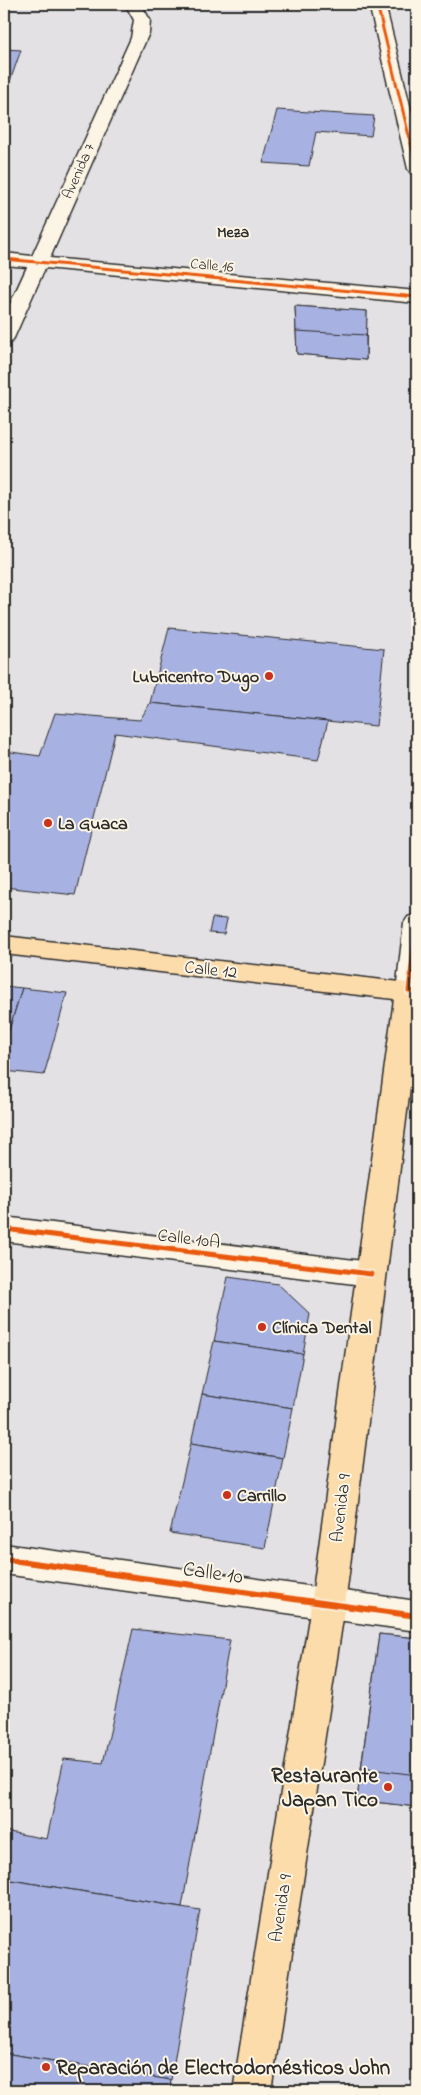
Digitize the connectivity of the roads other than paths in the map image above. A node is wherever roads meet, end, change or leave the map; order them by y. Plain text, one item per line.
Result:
1 (133, 4) edge
2 (378, 4) edge
3 (417, 169) edge
4 (4, 259) edge
5 (37, 262) junction
6 (417, 297) edge
7 (4, 338) edge
8 (417, 923) edge
9 (4, 945) edge
10 (413, 992) edge
11 (4, 1230) edge
12 (371, 1274) junction
13 (4, 1559) edge
14 (328, 1605) junction
15 (417, 1616) edge
16 (252, 2091) edge

1 - 5 street, Avenida 7
2 - 3 street
4 - 5 street, Calle 16
5 - 6 street, Calle 16
5 - 7 street, Avenida 7
8 - 10 street, Avenida 9
9 - 10 main road, Calle 12
10 - 12 main road, Avenida 9
11 - 12 street, Calle 10A
12 - 14 main road, Avenida 9
13 - 14 street, Calle 10
14 - 15 street, Calle 10
14 - 16 main road, Avenida 9

